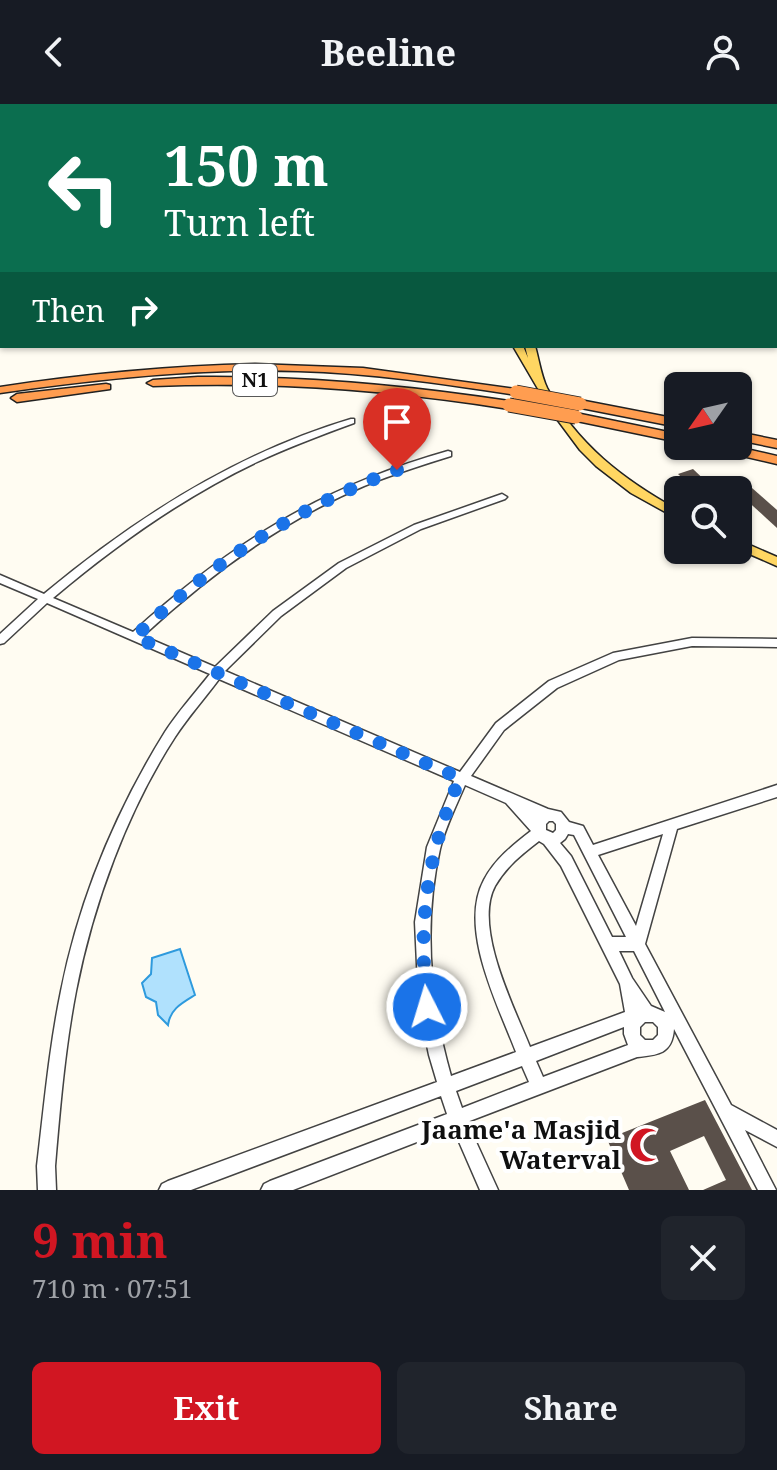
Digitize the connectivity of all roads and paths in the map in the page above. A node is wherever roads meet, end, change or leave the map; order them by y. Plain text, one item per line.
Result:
1 (516, 348) edge
2 (531, 348) edge
3 (541, 386) junction
4 (0, 390) edge
5 (0, 401) edge
6 (578, 411) junction
7 (351, 421) dead end
8 (664, 421) edge
9 (664, 434) edge
10 (752, 439) edge
11 (777, 443) edge
12 (752, 453) edge
13 (448, 454) dead end
14 (777, 458) edge
15 (502, 497) dead end
16 (664, 507) edge
17 (752, 550) edge
18 (777, 562) edge
19 (0, 579) edge
20 (44, 598) junction
21 (135, 637) junction
22 (0, 640) edge
23 (777, 643) edge
24 (216, 674) junction
25 (460, 778) junction
26 (777, 791) edge
27 (505, 797) junction
28 (547, 815) junction
29 (672, 825) junction
30 (550, 833) junction
31 (589, 852) junction
32 (608, 944) junction
33 (638, 944) junction
34 (672, 1007) junction
35 (642, 1017) junction
36 (684, 1031) junction
37 (666, 1038) junction
38 (648, 1048) junction
39 (526, 1056) junction
40 (446, 1087) junction
41 (539, 1087) junction
42 (726, 1111) junction
43 (456, 1119) junction
44 (777, 1139) edge
45 (47, 1190) edge
46 (168, 1190) edge
47 (270, 1190) edge
48 (489, 1190) edge
49 (767, 1190) edge

1 - 3 main road
2 - 3 main road
3 - 16 main road
4 - 6 highway, N1, bridge
5 - 6 highway, N1, bridge
6 - 8 highway, N1
6 - 9 highway, N1
7 - 20 street
10 - 11 highway
12 - 14 highway
13 - 21 street
15 - 24 street
17 - 18 main road
19 - 20 street
20 - 21 street
20 - 22 street
21 - 24 street
23 - 25 street
24 - 25 street
24 - 45 street
25 - 27 street
25 - 40 street
26 - 29 street
27 - 28 street
27 - 30 street
28 - 30 street
28 - 30 street
29 - 31 street
29 - 33 street
30 - 31 street
30 - 32 street
30 - 39 street
31 - 33 street
32 - 33 street
32 - 35 street
33 - 34 street
34 - 35 street
34 - 36 street
35 - 37 street
35 - 38 street
35 - 39 street
36 - 37 street
36 - 42 street
37 - 38 street
38 - 41 street
39 - 40 street
39 - 41 street
40 - 43 street
40 - 46 street
41 - 43 street
42 - 44 street
42 - 49 street
43 - 47 street
43 - 48 street

